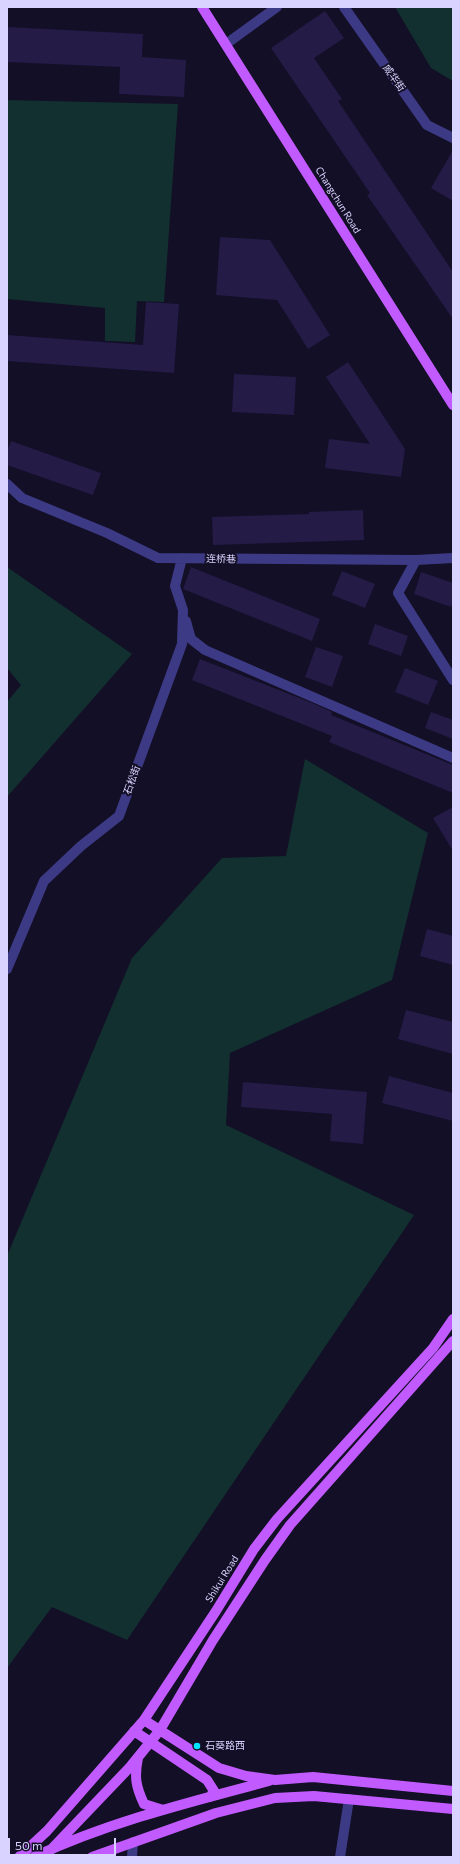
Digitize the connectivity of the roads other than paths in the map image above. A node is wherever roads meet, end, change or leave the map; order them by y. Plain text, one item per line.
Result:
1 (202, 7) edge
2 (277, 7) edge
3 (344, 7) edge
4 (226, 44) junction
5 (453, 138) edge
6 (453, 406) edge
7 (7, 484) edge
8 (182, 558) junction
9 (453, 558) edge
10 (416, 560) junction
11 (183, 610) junction
12 (453, 680) edge
13 (453, 758) edge
14 (7, 969) edge
15 (453, 1319) edge
16 (453, 1341) edge
17 (144, 1720) junction
18 (160, 1730) junction
19 (134, 1731) junction
20 (150, 1742) junction
21 (139, 1755) junction
22 (275, 1780) junction
23 (453, 1792) edge
24 (210, 1797) junction
25 (349, 1798) junction
26 (453, 1809) edge
27 (163, 1810) junction
28 (133, 1842) junction
29 (52, 1849) junction
30 (19, 1857) edge
31 (34, 1857) edge
32 (44, 1857) edge
33 (92, 1857) edge
34 (132, 1857) edge
35 (340, 1857) edge

1 - 4 main road, Changchun Road
2 - 4 street
3 - 5 street, 威华街
4 - 6 main road, Changchun Road
7 - 8 street, 连桥巷
8 - 10 street, 连桥巷
8 - 11 street, 石松街
9 - 10 street, 连桥巷
10 - 12 street
11 - 13 street
11 - 14 street, 石松街
15 - 17 main road, Shikui Road
16 - 18 main road
17 - 18 main road
17 - 19 main road, Shikui Road
18 - 20 main road
18 - 22 main road
19 - 20 main road
19 - 30 main road, Shikui Road
20 - 21 main road
20 - 24 main road
21 - 27 main road
21 - 29 main road
22 - 23 main road
22 - 24 main road
24 - 27 main road
25 - 26 main road
25 - 28 main road
25 - 35 street
27 - 29 main road
28 - 33 main road
28 - 34 street
29 - 31 main road
29 - 32 main road

